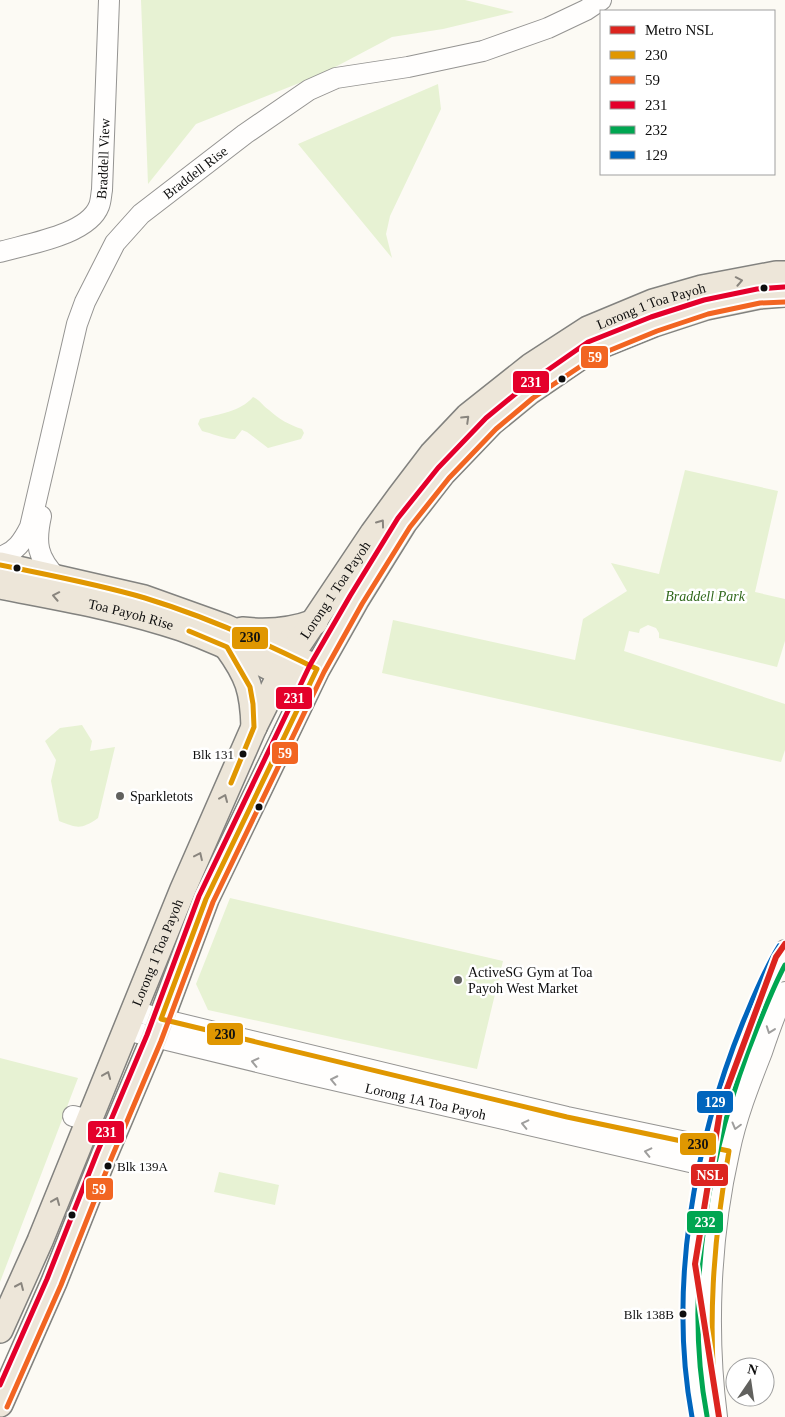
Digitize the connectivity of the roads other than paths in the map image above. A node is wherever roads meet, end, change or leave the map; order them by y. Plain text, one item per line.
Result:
1 (109, 0) edge
2 (601, 0) edge
3 (600, 16) edge
4 (0, 252) edge
5 (785, 274) edge
6 (785, 294) edge
7 (704, 298) junction
8 (89, 304) junction
9 (0, 557) edge
10 (0, 565) edge
11 (57, 578) junction
12 (0, 586) edge
13 (315, 622) junction
14 (226, 637) junction
15 (287, 664) junction
16 (313, 679) junction
17 (254, 727) junction
18 (785, 950) edge
19 (785, 992) edge
20 (130, 1020) junction
21 (158, 1028) junction
22 (718, 1158) junction
23 (0, 1330) edge
24 (3, 1394) edge
25 (700, 1417) edge
26 (717, 1417) edge

1 - 4 street, Braddell View
2 - 8 street, Braddell Rise
3 - 8 street, Braddell Rise
7 -> 5 main road, Lorong 1 Toa Payoh
6 - 7 main road, Lorong 1 Toa Payoh
13 -> 7 main road, Lorong 1 Toa Payoh
7 - 16 main road, Lorong 1 Toa Payoh
8 - 9 street, Braddell Rise
8 - 11 street, Braddell Rise
10 - 11 main road, Toa Payoh Rise
11 - 14 main road, Toa Payoh Rise
14 -> 12 main road, Toa Payoh Rise
13 - 14 main road
13 - 15 main road, Lorong 1 Toa Payoh
14 - 15 main road, Toa Payoh Rise
14 - 17 main road
15 - 16 main road, Toa Payoh Rise
15 - 17 main road, Lorong 1 Toa Payoh
16 - 21 main road, Lorong 1 Toa Payoh
20 -> 17 main road, Lorong 1 Toa Payoh
18 - 22 street
19 -> 22 street
20 - 21 street, Lorong 1A Toa Payoh
23 -> 20 main road, Lorong 1 Toa Payoh
21 - 22 street, Lorong 1A Toa Payoh
21 - 24 main road, Lorong 1 Toa Payoh
22 - 25 street
22 - 26 street

